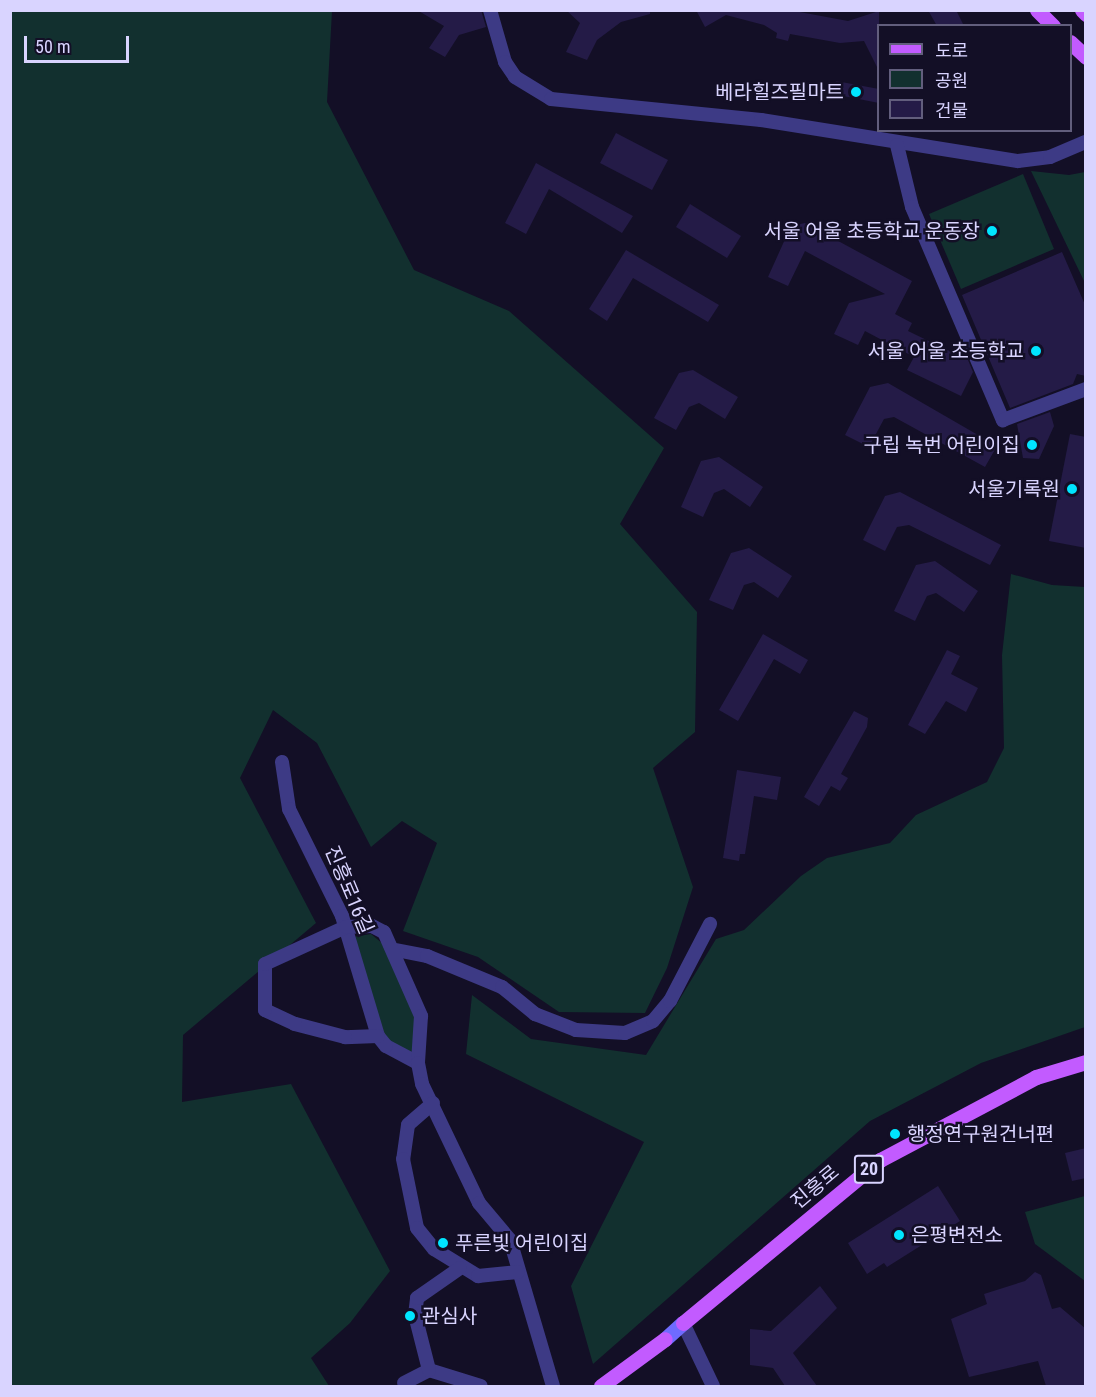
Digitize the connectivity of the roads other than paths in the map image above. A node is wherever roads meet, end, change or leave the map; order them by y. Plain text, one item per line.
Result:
1 (490, 10) edge
2 (1037, 10) edge
3 (1082, 10) edge
4 (1086, 14) edge
5 (1051, 24) edge
6 (1072, 43) edge
7 (1086, 57) edge
8 (1086, 142) edge
9 (897, 145) junction
10 (1086, 390) edge
11 (282, 762) dead end
12 (710, 924) dead end
13 (346, 927) junction
14 (396, 950) junction
15 (378, 1036) junction
16 (1086, 1062) edge
17 (418, 1063) junction
18 (433, 1103) junction
19 (460, 1268) junction
20 (518, 1272) junction
21 (683, 1323) junction
22 (429, 1370) junction
23 (404, 1383) dead end
24 (481, 1386) edge
25 (553, 1386) edge
26 (601, 1386) edge
27 (712, 1386) edge

1 - 9 street
2 - 5 main road
3 - 4 main road
6 - 7 main road
8 - 9 street
9 - 10 street
11 - 13 street, 진흥로16길
12 - 14 street
13 - 14 street
13 - 15 street, 진흥로16길
13 - 15 street
14 - 17 street
15 - 17 street
16 - 21 main road, 진흥로 / 20
17 - 18 street
18 - 19 street
18 - 20 street
19 - 20 street
19 - 22 street
20 - 25 street
21 - 26 main road, 진흥로
21 - 27 street
22 - 23 street
22 - 24 street

